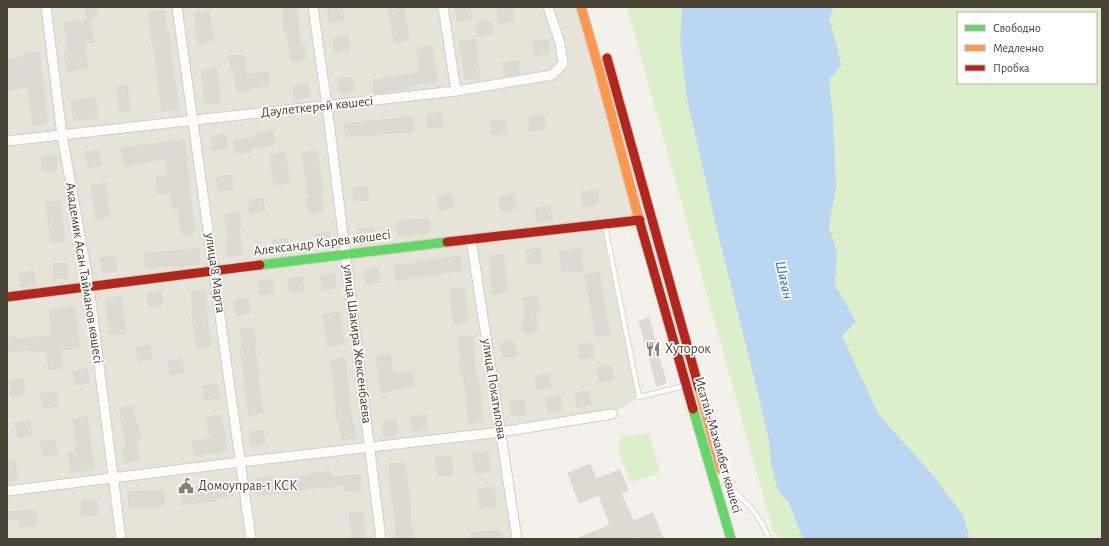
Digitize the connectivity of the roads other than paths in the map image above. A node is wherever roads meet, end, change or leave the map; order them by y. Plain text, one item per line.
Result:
1 (46, 7) edge
2 (177, 7) edge
3 (313, 7) edge
4 (443, 7) edge
5 (548, 7) edge
6 (580, 7) edge
7 (605, 52) dead end
8 (456, 91) junction
9 (327, 106) junction
10 (193, 121) junction
11 (62, 135) junction
12 (7, 141) edge
13 (652, 217) junction
14 (640, 220) junction
15 (604, 224) junction
16 (471, 239) junction
17 (345, 254) junction
18 (214, 271) junction
19 (88, 286) junction
20 (7, 297) edge
21 (686, 385) junction
22 (612, 414) dead end
23 (501, 432) junction
24 (370, 447) junction
25 (241, 462) junction
26 (112, 479) junction
27 (725, 483) junction
28 (7, 491) edge
29 (729, 497) dead end
30 (121, 539) edge
31 (251, 539) edge
32 (381, 539) edge
33 (517, 539) edge
34 (731, 539) edge
35 (769, 539) edge

1 - 11 street, Академик Асан Тайманов көшесі
2 - 10 street, улица 8 Марта
3 - 9 street, улица Шакира Жексенбаева
4 - 8 street
5 - 8 street, Дәулеткерей көшесі
6 - 14 main road, Исатай-Махамбет көшесі
7 - 13 main road
8 - 9 street, Дәулеткерей көшесі
9 - 10 street, Дәулеткерей көшесі
9 - 17 street, улица Шакира Жексенбаева
10 - 11 street, Дәулеткерей көшесі
10 - 18 street, улица 8 Марта
11 - 12 street, Дәулеткерей көшесі
11 - 19 street, Академик Асан Тайманов көшесі
13 - 14 main road, Александр Карев көшесі
13 - 27 main road
14 - 15 main road, Александр Карев көшесі
14 - 21 main road, Исатай-Махамбет көшесі
15 - 16 main road, Александр Карев көшесі
15 - 21 lane
16 - 17 main road, Александр Карев көшесі
16 - 23 street, улица Покатилова
17 - 18 main road, Александр Карев көшесі
17 - 24 street, улица Шакира Жексенбаева
18 - 19 main road, Александр Карев көшесі
18 - 25 street, улица 8 Марта
19 - 20 main road, Александр Карев көшесі
19 - 26 street, Академик Асан Тайманов көшесі
21 - 34 main road, Исатай-Махамбет көшесі
22 - 23 street
23 - 24 street
23 - 33 street, улица Покатилова
24 - 25 street
24 - 32 street, улица Шакира Жексенбаева
25 - 26 street
25 - 31 street, улица 8 Марта
26 - 28 street
26 - 30 street, Академик Асан Тайманов көшесі
27 - 29 main road
27 - 35 lane

